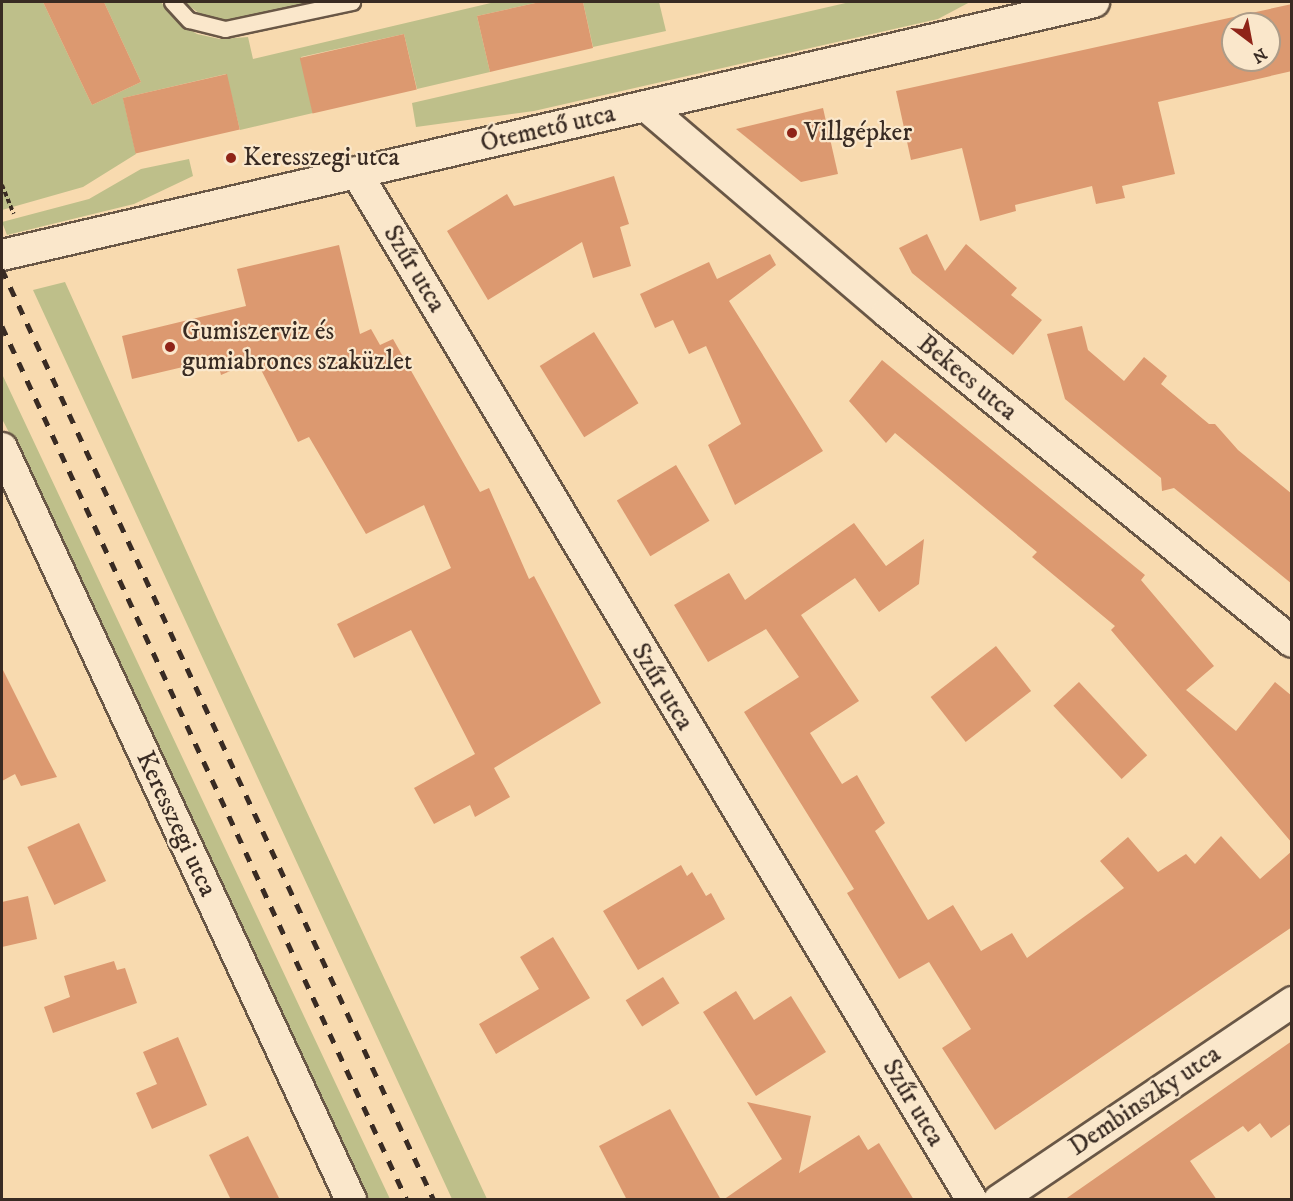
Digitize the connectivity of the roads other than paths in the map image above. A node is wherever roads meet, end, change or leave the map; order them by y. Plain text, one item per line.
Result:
1 (171, 2) edge
2 (352, 2) edge
3 (1094, 2) edge
4 (1054, 6) edge
5 (647, 107) junction
6 (356, 172) junction
7 (2, 255) edge
8 (2, 448) edge
9 (1292, 642) edge
10 (1292, 1002) edge
11 (351, 1200) edge
12 (972, 1200) edge
13 (999, 1200) edge

1 - 2 lane
3 - 4 street, Ótemető utca
4 - 5 street, Ótemető utca
5 - 6 street, Ótemető utca
5 - 9 street, Bekecs utca
6 - 7 street, Ótemető utca
6 - 12 street, Szűr utca
8 - 11 street, Keresszegi utca
10 - 13 street, Dembinszky utca

